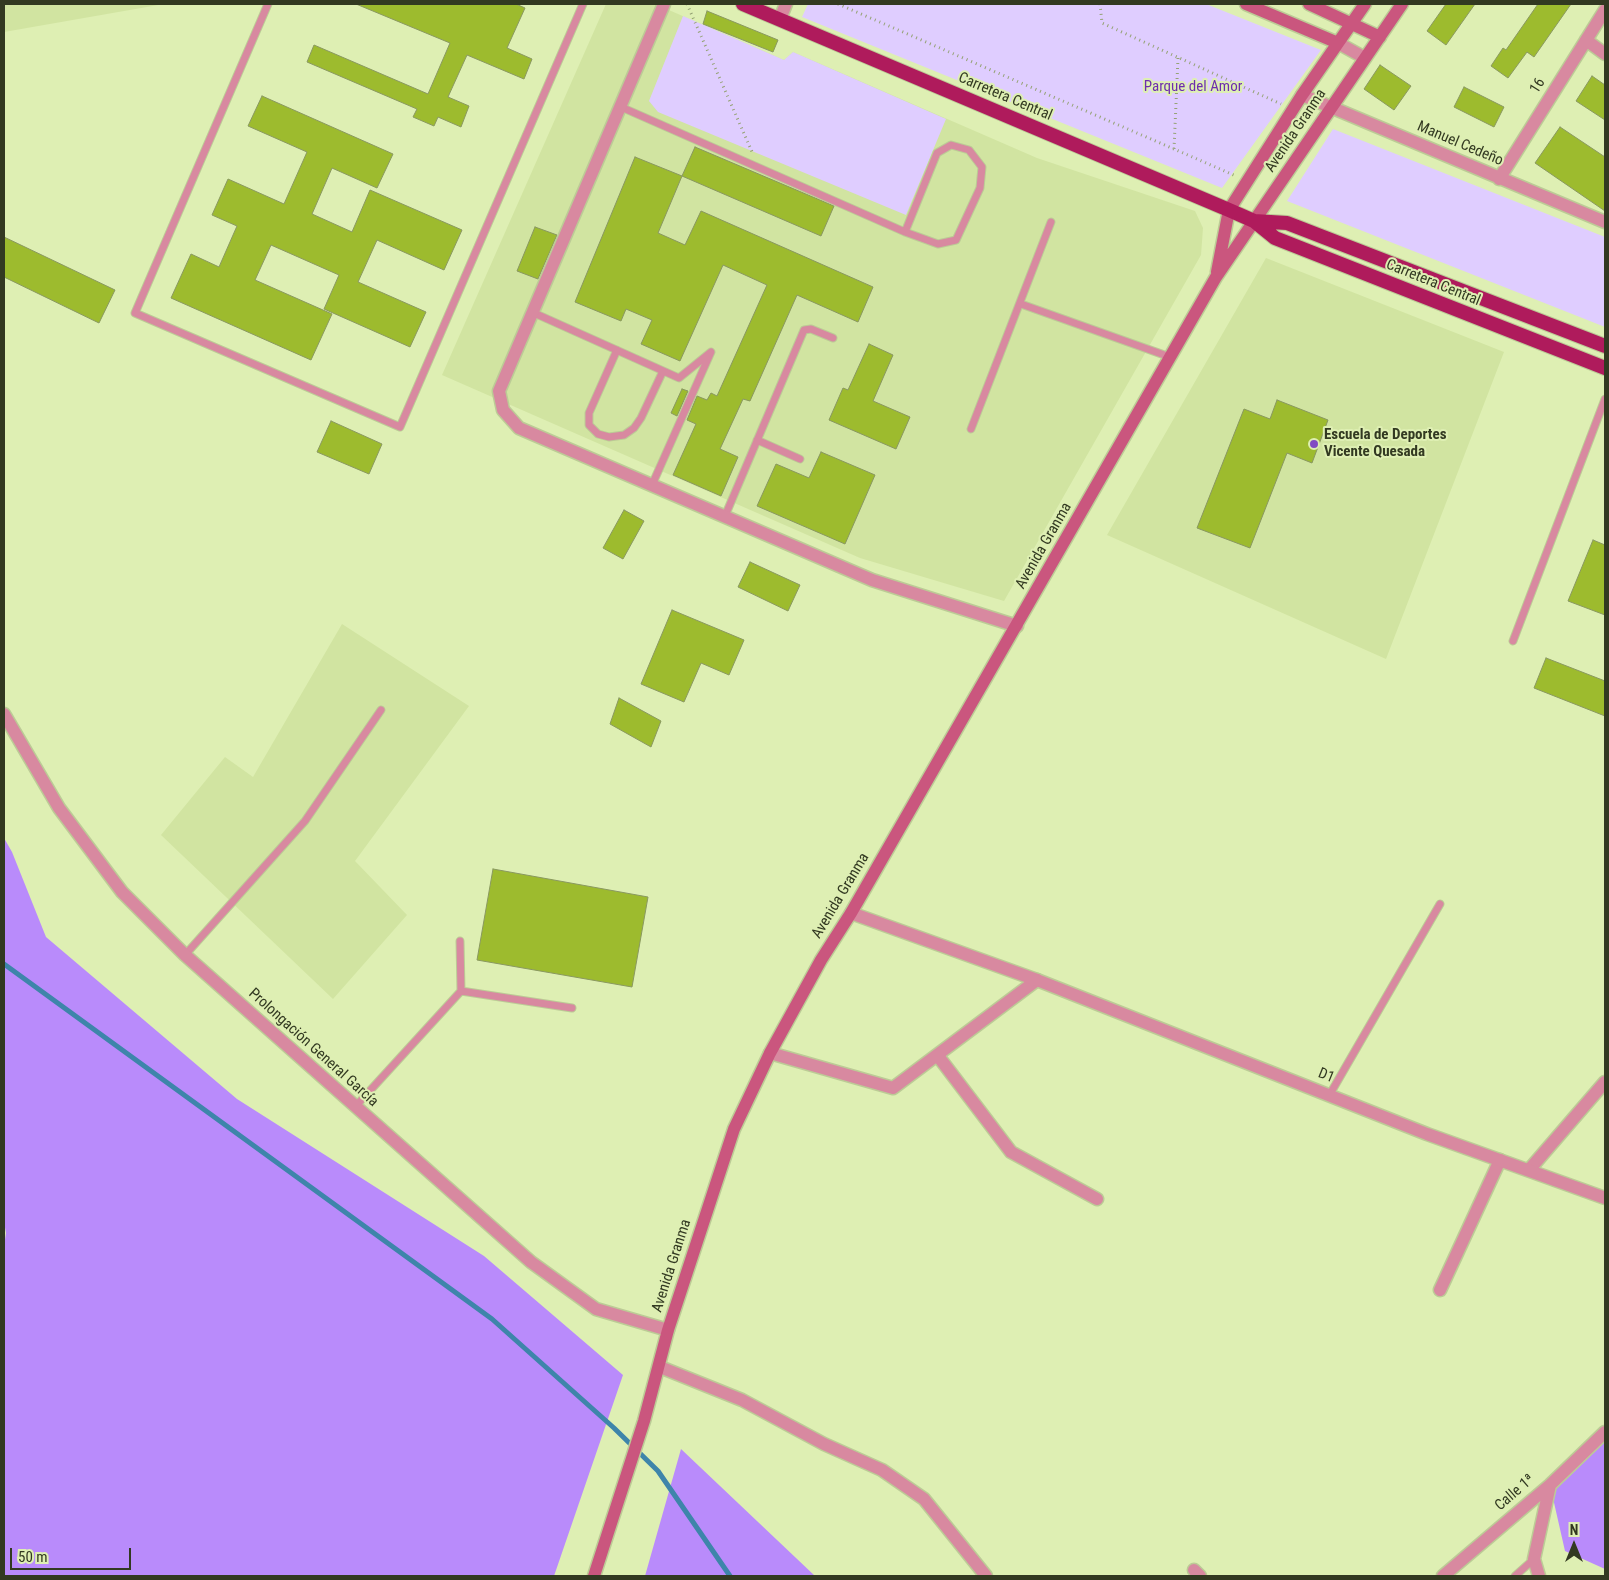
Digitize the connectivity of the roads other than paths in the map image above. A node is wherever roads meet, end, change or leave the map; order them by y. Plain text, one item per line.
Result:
1 (268, 4) edge
2 (583, 4) edge
3 (664, 4) edge
4 (743, 4) edge
5 (786, 4) edge
6 (1246, 4) edge
7 (1309, 4) edge
8 (1365, 4) edge
9 (1402, 4) edge
10 (1605, 10) edge
11 (780, 19) junction
12 (1352, 23) junction
13 (1380, 37) junction
14 (1586, 40) junction
15 (1338, 43) junction
16 (1605, 54) edge
17 (1365, 58) junction
18 (1302, 95) junction
19 (621, 107) junction
20 (1332, 107) junction
21 (1499, 179) junction
22 (1229, 210) junction
23 (1254, 221) junction
24 (1051, 222) dead end
25 (1605, 222) edge
26 (905, 232) junction
27 (1216, 277) junction
28 (1021, 304) junction
29 (534, 313) junction
30 (833, 338) dead end
31 (1605, 346) edge
32 (617, 350) junction
33 (1170, 356) junction
34 (1605, 368) edge
35 (663, 371) junction
36 (1605, 399) edge
37 (971, 429) dead end
38 (757, 440) junction
39 (800, 459) dead end
40 (652, 485) junction
41 (725, 516) junction
42 (1016, 626) junction
43 (1513, 641) dead end
44 (381, 710) dead end
45 (4, 714) edge
46 (1440, 904) dead end
47 (851, 913) junction
48 (460, 941) dead end
49 (185, 955) junction
50 (1037, 980) junction
51 (461, 991) junction
52 (572, 1008) dead end
53 (770, 1053) junction
54 (938, 1056) junction
55 (1605, 1082) edge
56 (1330, 1094) junction
57 (355, 1107) junction
58 (1500, 1160) junction
59 (1529, 1170) junction
60 (1605, 1198) edge
61 (1097, 1200) dead end
62 (1440, 1290) dead end
63 (668, 1330) junction
64 (660, 1367) junction
65 (1605, 1432) edge
66 (1550, 1485) junction
67 (1534, 1559) junction
68 (594, 1576) edge
69 (986, 1576) edge
70 (1443, 1576) edge
71 (1515, 1576) edge
72 (1539, 1576) edge

1 - 2 lane
3 - 19 street
4 - 11 highway, Carretera Central
5 - 11 street
6 - 15 main road
7 - 12 main road
8 - 12 main road, Avenida Granma
9 - 13 main road, Avenida Granma
10 - 14 street, 16
11 - 22 highway, Carretera Central
12 - 13 main road
12 - 15 main road, Avenida Granma
13 - 17 main road, Avenida Granma
14 - 16 street
14 - 21 street, 16
15 - 17 street
15 - 18 main road, Avenida Granma
17 - 20 main road, Avenida Granma
18 - 20 street, Manuel Cedeño
18 - 22 main road, Avenida Granma
19 - 26 lane
19 - 29 street
20 - 21 street, Manuel Cedeño
20 - 23 main road, Avenida Granma
21 - 25 street, Manuel Cedeño
22 - 23 highway, Carretera Central
22 - 27 main road, Avenida Granma
23 - 27 main road, Avenida Granma
23 - 31 highway, Carretera Central
23 - 34 highway, Carretera Central
24 - 28 lane
26 - 26 lane
27 - 33 main road, Avenida Granma
28 - 33 lane
28 - 37 lane
29 - 32 lane
29 - 40 street
30 - 38 lane
32 - 35 lane
32 - 35 lane
33 - 42 main road, Avenida Granma
35 - 40 lane
36 - 43 lane
38 - 39 lane
38 - 41 lane
40 - 41 street
41 - 42 street
42 - 47 main road, Avenida Granma
44 - 49 lane
45 - 49 street, Prolongación General García
46 - 56 lane
47 - 50 street, D1
47 - 53 main road, Avenida Granma
48 - 51 lane
49 - 57 street, Prolongación General García
50 - 54 street
50 - 56 street, D1
51 - 52 lane
51 - 57 lane
53 - 54 street
53 - 63 main road, Avenida Granma
54 - 61 street
55 - 59 street
56 - 58 street, D1
57 - 63 street, Prolongación General García
58 - 59 street, D1
58 - 62 street
59 - 60 street, D1
63 - 64 main road, Avenida Granma
64 - 68 main road, Avenida Granma
64 - 69 street
65 - 66 street, Calle 1ª
66 - 67 street
66 - 70 street, Calle 1ª
67 - 71 lane
67 - 72 street

